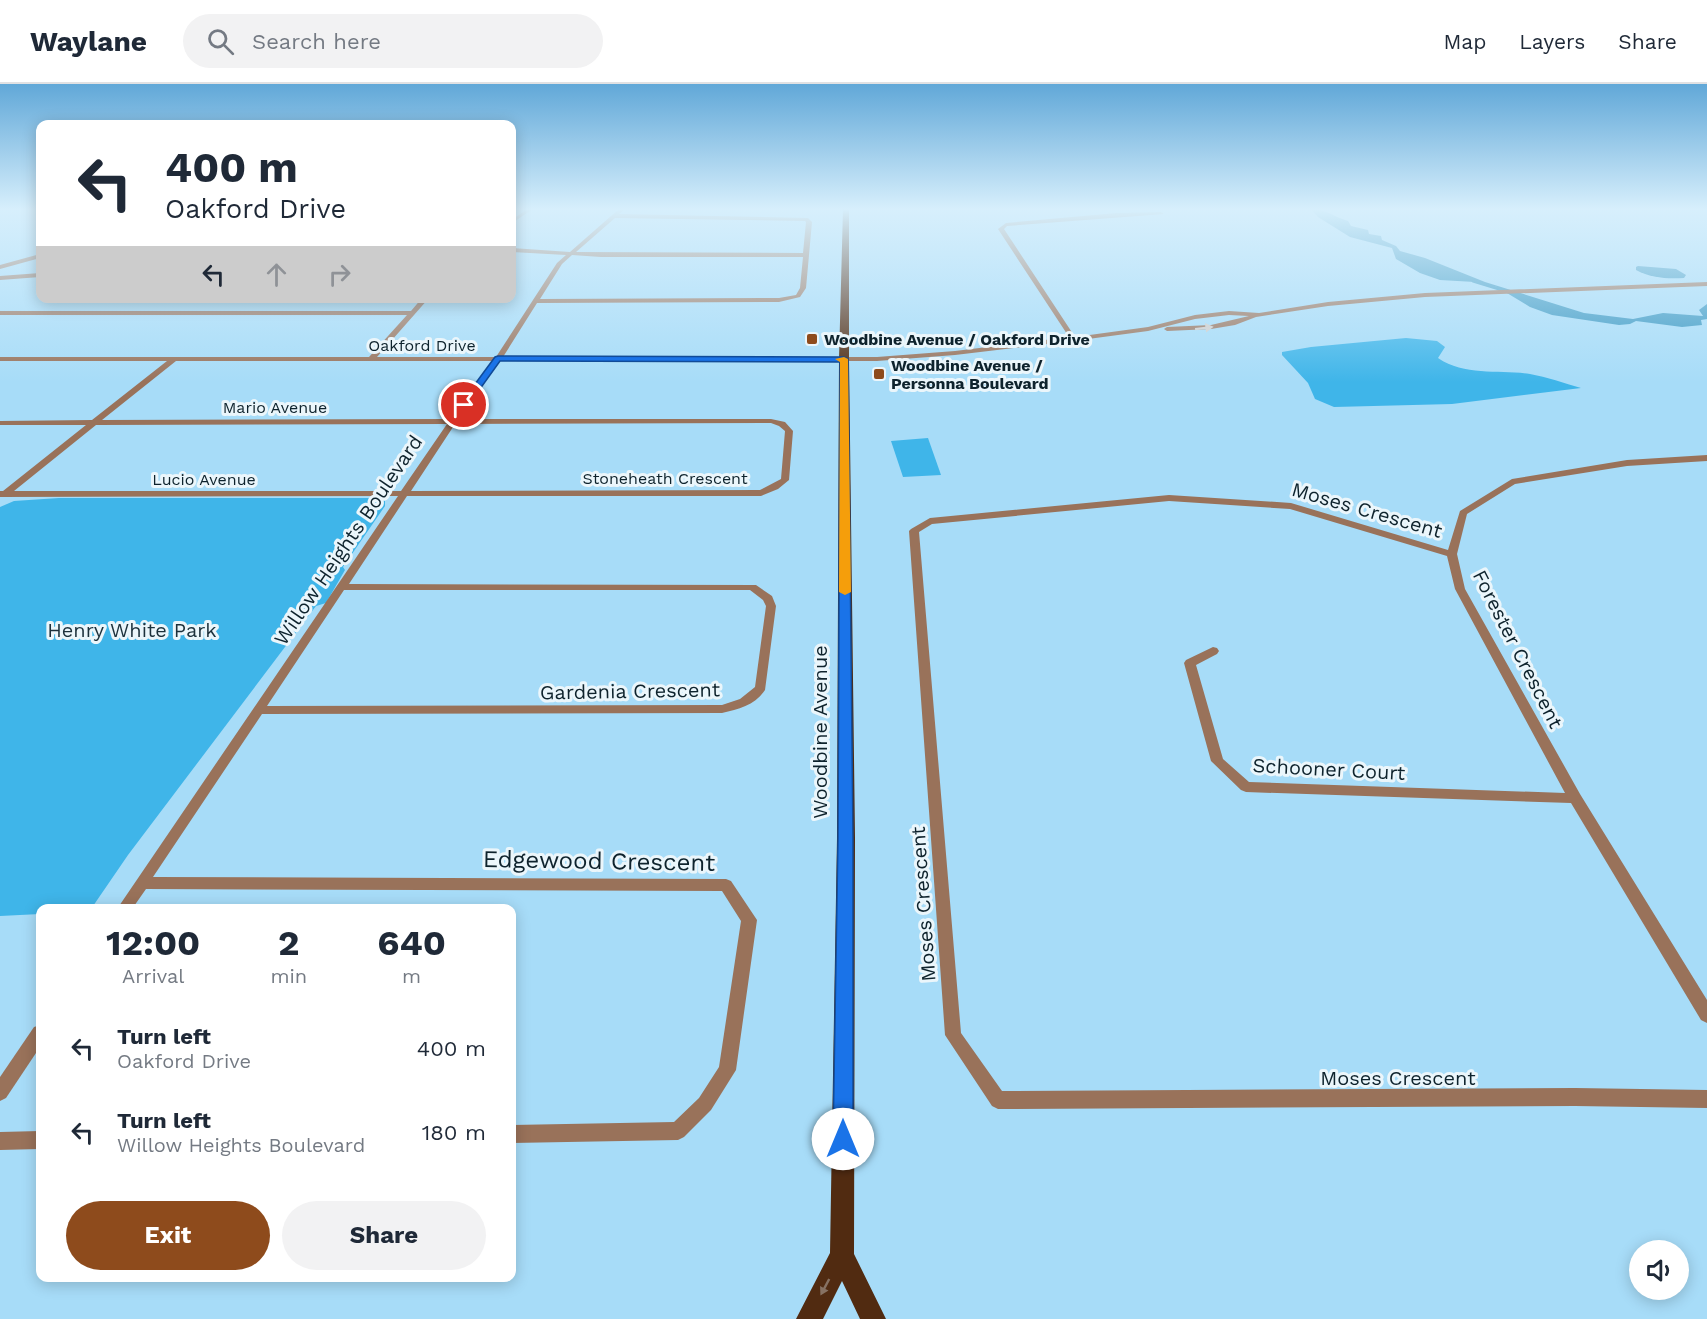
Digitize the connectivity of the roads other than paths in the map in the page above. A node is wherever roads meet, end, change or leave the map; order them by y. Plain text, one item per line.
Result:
1 (560, 267) edge
2 (806, 267) edge
3 (845, 267) edge
4 (1026, 267) edge
5 (36, 275) edge
6 (0, 278) edge
7 (1707, 284) edge
8 (535, 300) junction
9 (422, 303) edge
10 (0, 313) edge
11 (413, 313) junction
12 (1259, 315) junction
13 (1148, 329) junction
14 (1073, 339) junction
15 (372, 358) junction
16 (0, 359) edge
17 (174, 359) junction
18 (498, 359) junction
19 (844, 359) junction
20 (453, 421) junction
21 (96, 422) junction
22 (0, 423) edge
23 (1707, 458) edge
24 (404, 493) junction
25 (1, 495) edge
26 (1452, 554) junction
27 (342, 587) junction
28 (1213, 651) dead end
29 (259, 711) junction
30 (1575, 798) junction
31 (142, 882) junction
32 (127, 904) edge
33 (1707, 1015) edge
34 (36, 1038) edge
35 (0, 1092) edge
36 (1707, 1099) edge
37 (516, 1134) edge
38 (36, 1140) edge
39 (0, 1141) edge
40 (842, 1255) junction
41 (809, 1319) edge
42 (873, 1319) edge

1 - 8 street, Willow Heights Boulevard
2 - 8 street
3 - 19 main road, Woodbine Avenue
4 - 14 street
5 - 6 street
7 - 12 street
8 - 18 street, Willow Heights Boulevard
9 - 11 street
10 - 11 street
11 - 15 street
12 - 13 street
13 -> 12 street
13 - 14 street, Oakford Drive
14 - 19 street, Oakford Drive
15 - 17 street, Oakford Drive
15 - 18 street, Oakford Drive
16 - 17 street, Oakford Drive
17 - 21 street
18 - 19 street, Oakford Drive
18 - 20 street, Willow Heights Boulevard
19 - 40 main road, Woodbine Avenue
20 - 21 street, Mario Avenue
20 - 24 street, Willow Heights Boulevard
20 - 24 street, Stoneheath Crescent
21 - 22 street, Mario Avenue
21 - 25 street
23 - 26 street, Forester Crescent
24 - 25 street, Lucio Avenue
24 - 27 street, Willow Heights Boulevard
26 - 30 street, Forester Crescent
26 - 36 street, Moses Crescent
27 - 29 street, Willow Heights Boulevard
27 - 29 street, Gardenia Crescent
28 - 30 street, Schooner Court
29 - 31 street, Willow Heights Boulevard
30 - 33 street, Forester Crescent
31 - 32 street, Willow Heights Boulevard
31 - 37 street, Edgewood Crescent
34 - 35 street
38 - 39 street
40 -> 41 main road, Woodbine Avenue
40 - 42 main road, Woodbine Avenue

